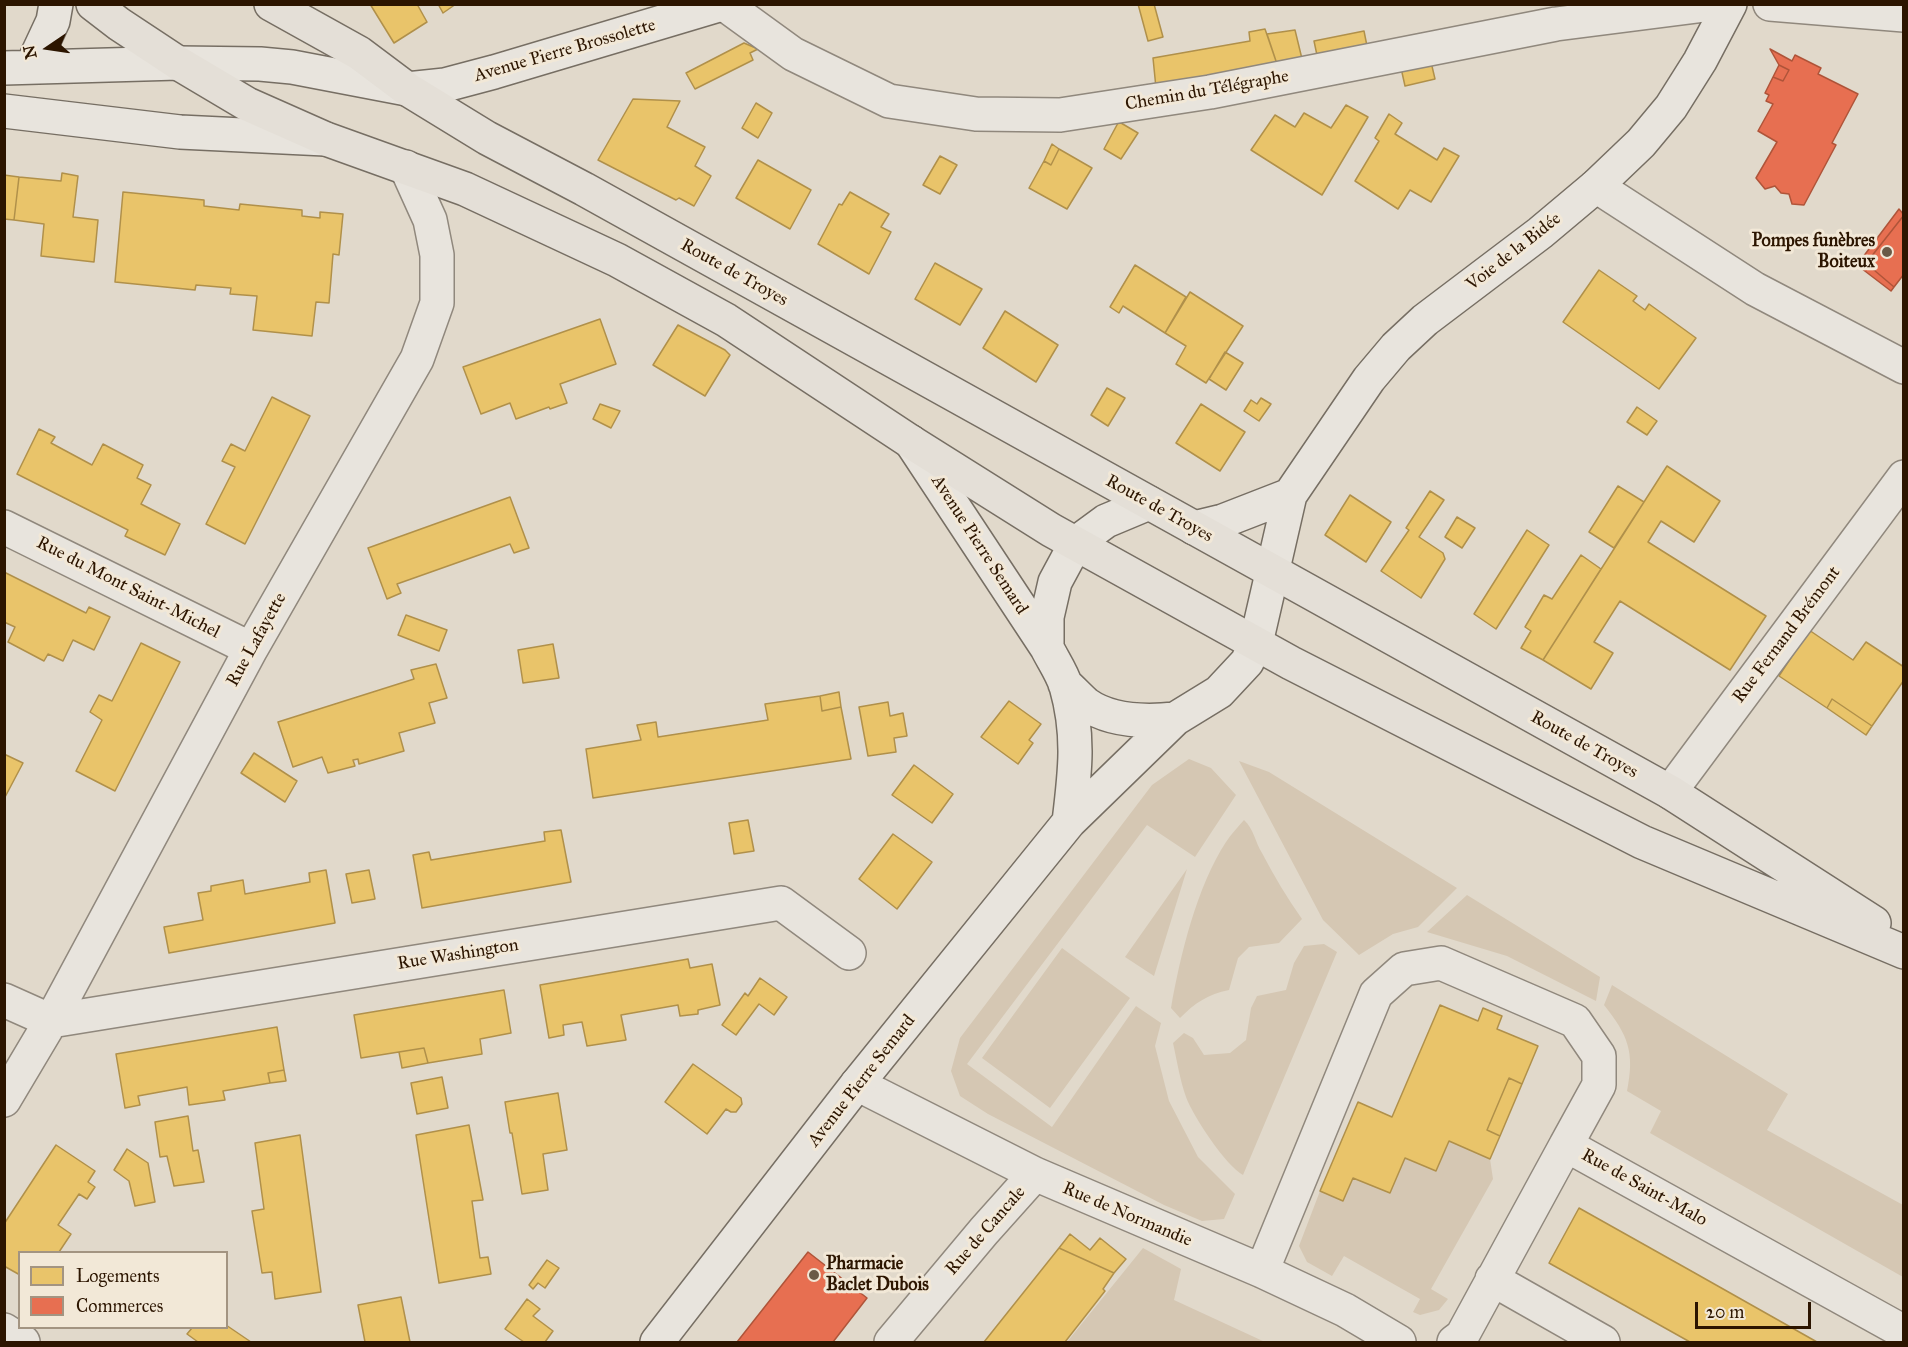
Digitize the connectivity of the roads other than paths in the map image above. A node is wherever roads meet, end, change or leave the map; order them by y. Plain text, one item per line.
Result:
1 (56, 4) edge
2 (93, 4) edge
3 (271, 4) edge
4 (723, 4) edge
5 (1713, 4) edge
6 (1730, 4) edge
7 (1770, 4) edge
8 (1904, 15) edge
9 (178, 63) junction
10 (18, 67) edge
11 (407, 89) junction
12 (4, 111) edge
13 (326, 139) junction
14 (406, 167) junction
15 (1596, 186) junction
16 (1904, 367) edge
17 (911, 442) junction
18 (1904, 477) edge
19 (1290, 495) junction
20 (1149, 503) junction
21 (4, 527) edge
22 (1194, 528) junction
23 (1076, 543) junction
24 (1273, 572) junction
25 (1256, 643) junction
26 (1047, 648) junction
27 (251, 650) junction
28 (1065, 684) junction
29 (1174, 719) junction
30 (1670, 792) junction
31 (1069, 822) junction
32 (1904, 942) edge
33 (1904, 952) edge
34 (849, 953) dead end
35 (4, 1000) edge
36 (51, 1021) junction
37 (857, 1084) junction
38 (4, 1100) edge
39 (1566, 1145) junction
40 (1035, 1174) junction
41 (1262, 1271) junction
42 (1492, 1279) junction
43 (4, 1330) edge
44 (1904, 1332) edge
45 (23, 1342) edge
46 (657, 1342) edge
47 (891, 1342) edge
48 (1399, 1342) edge
49 (1454, 1342) edge
50 (1603, 1342) edge

1 - 10 street
2 - 9 main road
3 - 11 main road, Route de Troyes
4 - 5 street, Chemin du Télégraphe
4 - 11 street, Avenue Pierre Brossolette
6 - 15 street, Voie de la Bidée
7 - 8 street
9 - 10 street, Avenue Pierre Brossolette
9 - 11 street, Avenue Pierre Brossolette
9 - 13 main road
11 - 20 main road, Route de Troyes
12 - 13 street
13 - 14 main road
14 - 17 main road
14 - 27 street, Rue Lafayette
15 - 16 street
15 - 19 street, Voie de la Bidée
17 - 23 main road
17 - 26 street, Avenue Pierre Semard
18 - 30 street, Rue Fernand Brémont
19 - 22 street
19 - 24 street, Voie de la Bidée
20 - 22 main road, Route de Troyes
20 - 23 street, Avenue Pierre Semard
21 - 27 street, Rue du Mont Saint-Michel
22 - 24 main road, Route de Troyes
23 - 25 main road
23 - 26 street, Avenue Pierre Semard
24 - 25 street, Avenue Pierre Semard
24 - 30 main road, Route de Troyes
25 - 29 street, Avenue Pierre Semard
25 - 33 main road
26 - 28 street, Avenue Pierre Semard
27 - 36 street, Rue Lafayette
28 - 29 street, Avenue Pierre Semard
28 - 31 street, Avenue Pierre Semard
29 - 31 street, Avenue Pierre Semard
30 - 32 main road, Route de Troyes
31 - 37 street, Avenue Pierre Semard
34 - 36 street, Rue Washington
35 - 36 street
36 - 38 street, Rue Lafayette
37 - 40 street, Rue de Normandie
37 - 46 street, Avenue Pierre Semard
39 - 41 street
39 - 42 street, Rue de Saint-Malo
39 - 44 street, Rue de Saint-Malo
40 - 41 street, Rue de Normandie
40 - 47 street, Rue de Cancale
41 - 48 street, Rue de Normandie
42 - 49 street, Rue de Saint-Malo
42 - 50 street
43 - 45 street

